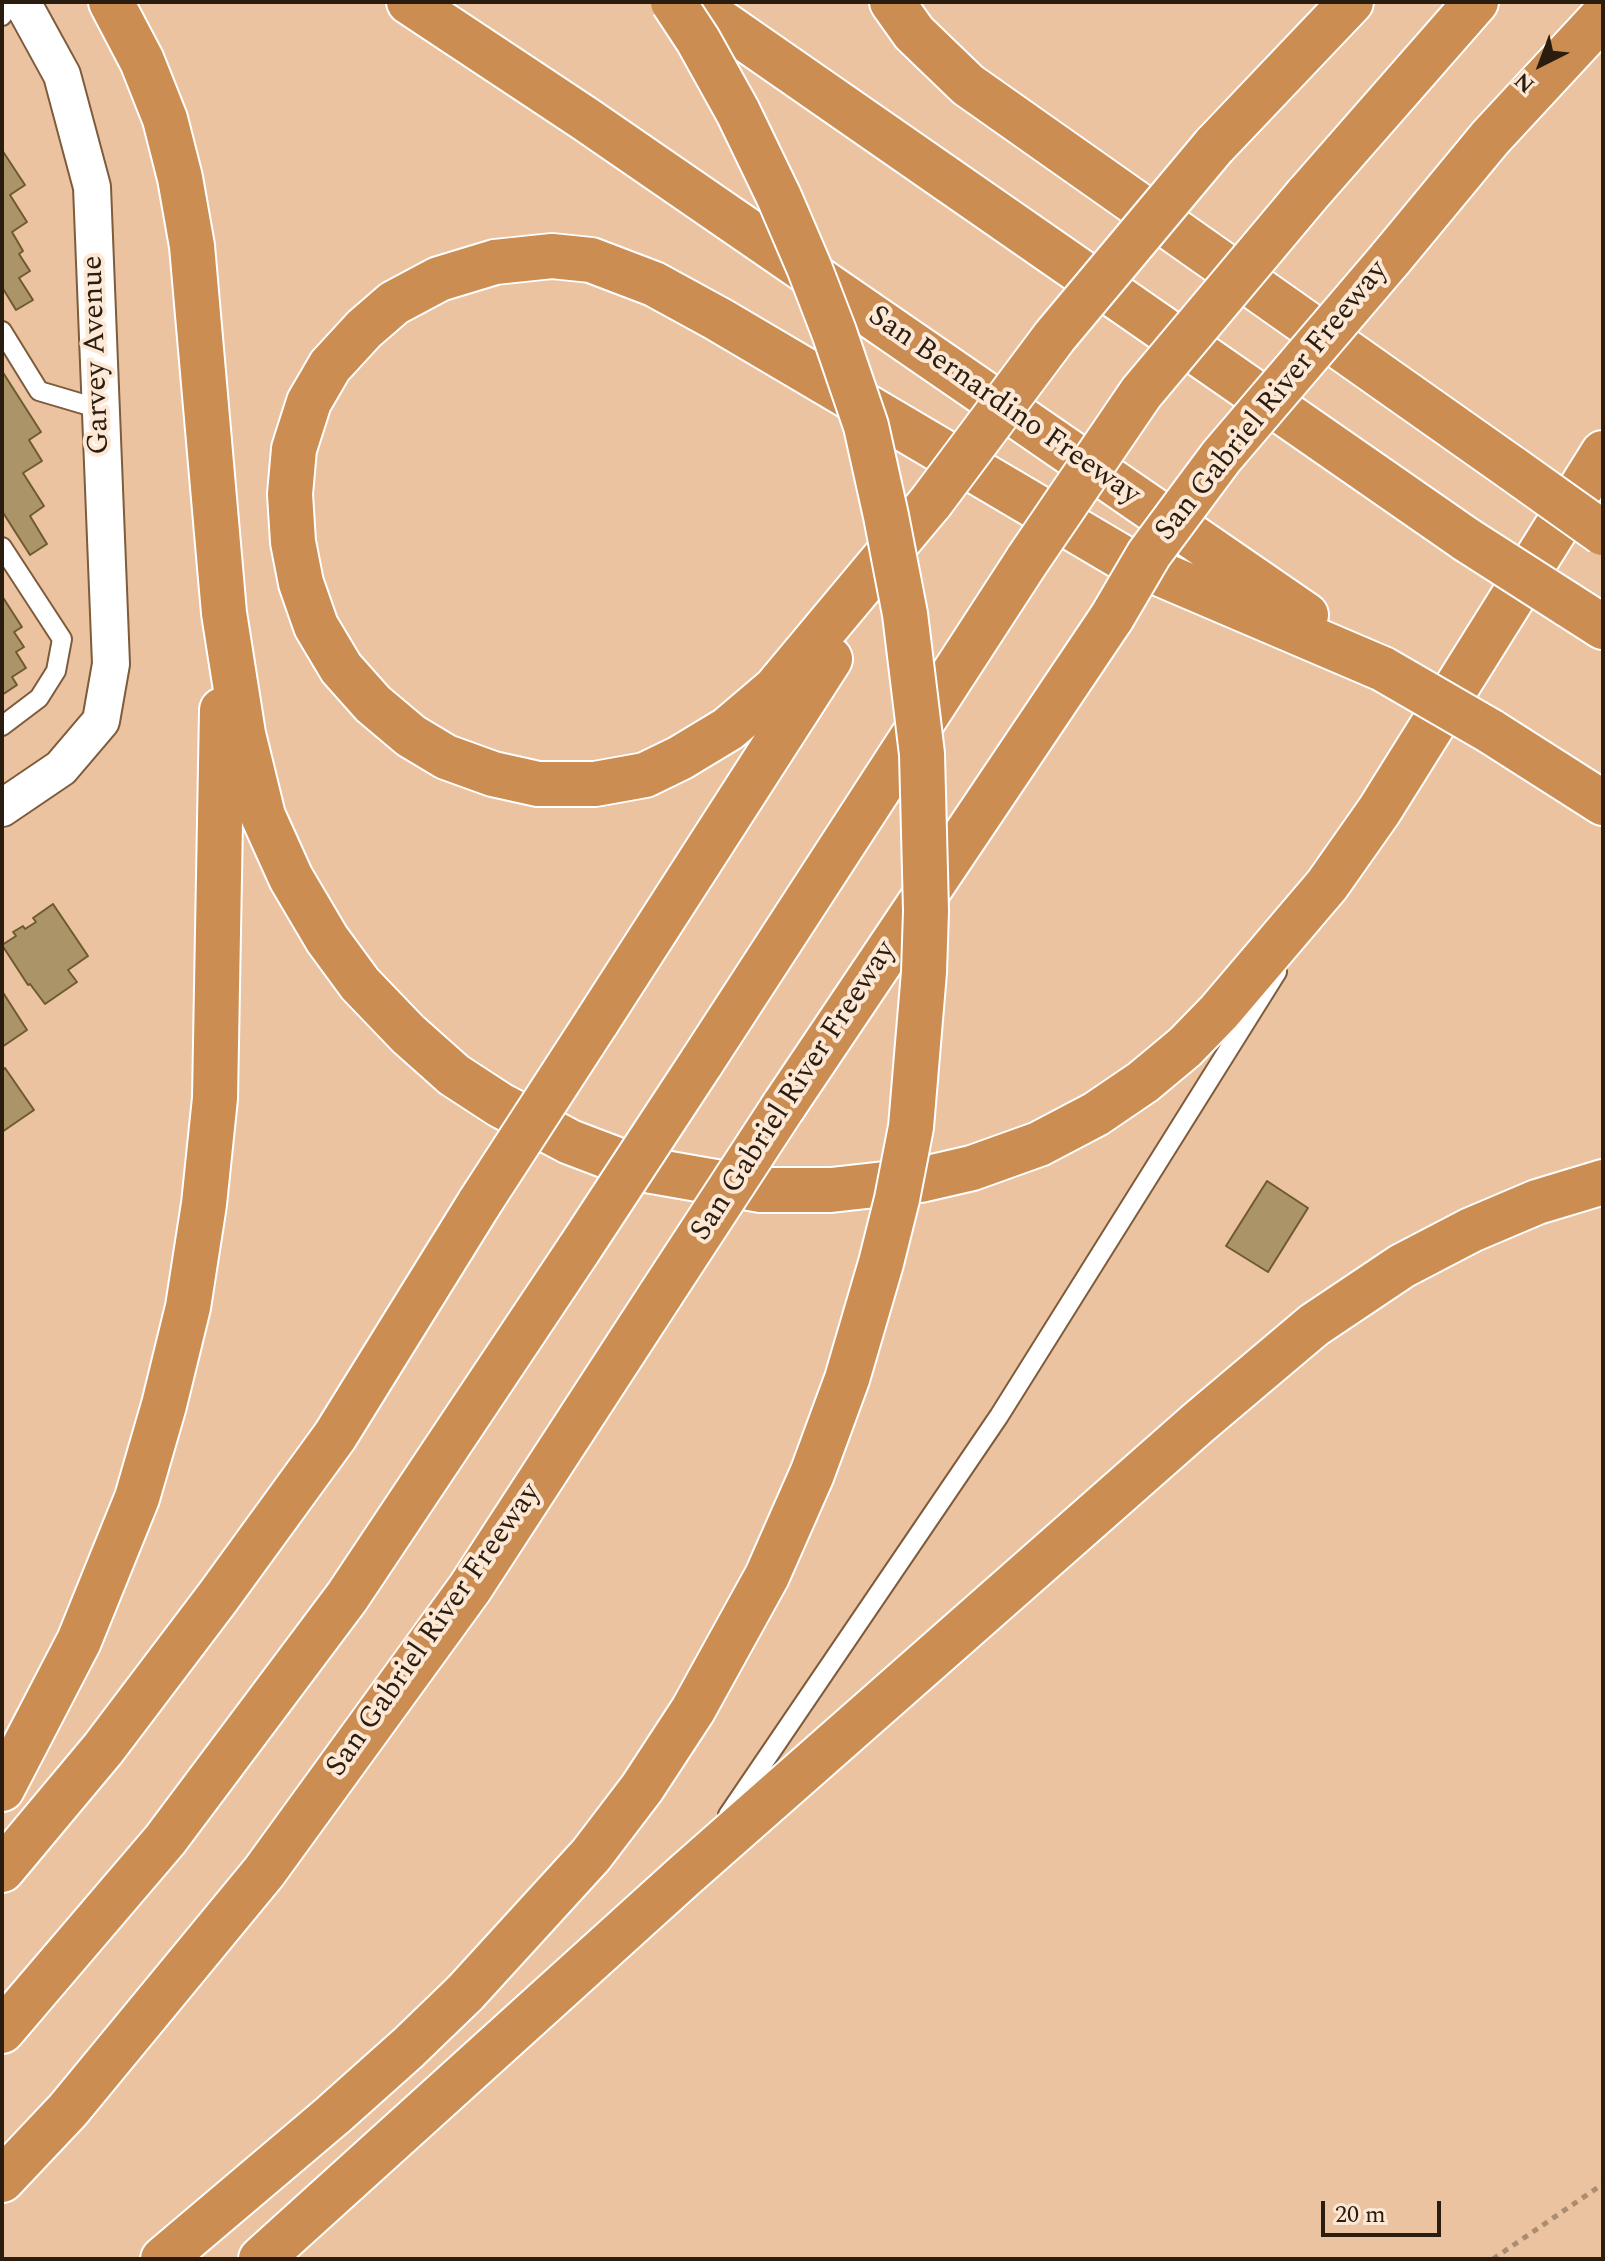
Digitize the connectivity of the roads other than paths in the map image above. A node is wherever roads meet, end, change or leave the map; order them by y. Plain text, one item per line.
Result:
1 (12, 2) edge
2 (22, 2) edge
3 (111, 2) edge
4 (409, 2) edge
5 (673, 2) edge
6 (692, 2) edge
7 (892, 2) edge
8 (1309, 2) edge
9 (1351, 2) edge
10 (1476, 2) edge
11 (2, 16) edge
12 (1603, 16) edge
13 (1214, 146) junction
14 (2, 331) edge
15 (100, 409) junction
16 (1603, 453) edge
17 (931, 502) junction
18 (1603, 533) edge
19 (2, 547) edge
20 (224, 613) junction
21 (1585, 616) edge
22 (1383, 669) junction
23 (2, 726) edge
24 (1603, 803) edge
25 (2, 808) edge
26 (1379, 811) junction
27 (1603, 1182) edge
28 (2, 1789) edge
29 (2, 1870) edge
30 (684, 1876) junction
31 (2, 2031) edge
32 (2, 2180) edge
33 (163, 2259) edge
34 (261, 2259) edge

1 - 11 lane
2 - 15 street, Garvey Avenue
3 - 20 highway
4 - 22 highway, San Bernardino Freeway
5 - 33 highway, bridge
6 - 21 highway, bridge
7 - 18 highway, bridge
8 - 13 highway
9 - 13 highway
10 - 31 highway, bridge
12 - 32 highway, San Gabriel River Freeway, bridge
13 - 17 highway, bridge
14 - 15 lane
15 - 25 street, Garvey Avenue
16 - 26 highway
17 - 22 highway
17 - 29 highway, bridge
19 - 23 lane
20 - 26 highway
20 - 28 highway
22 - 24 highway, San Bernardino Freeway, bridge
26 - 30 lane
27 - 30 highway
30 - 34 highway

